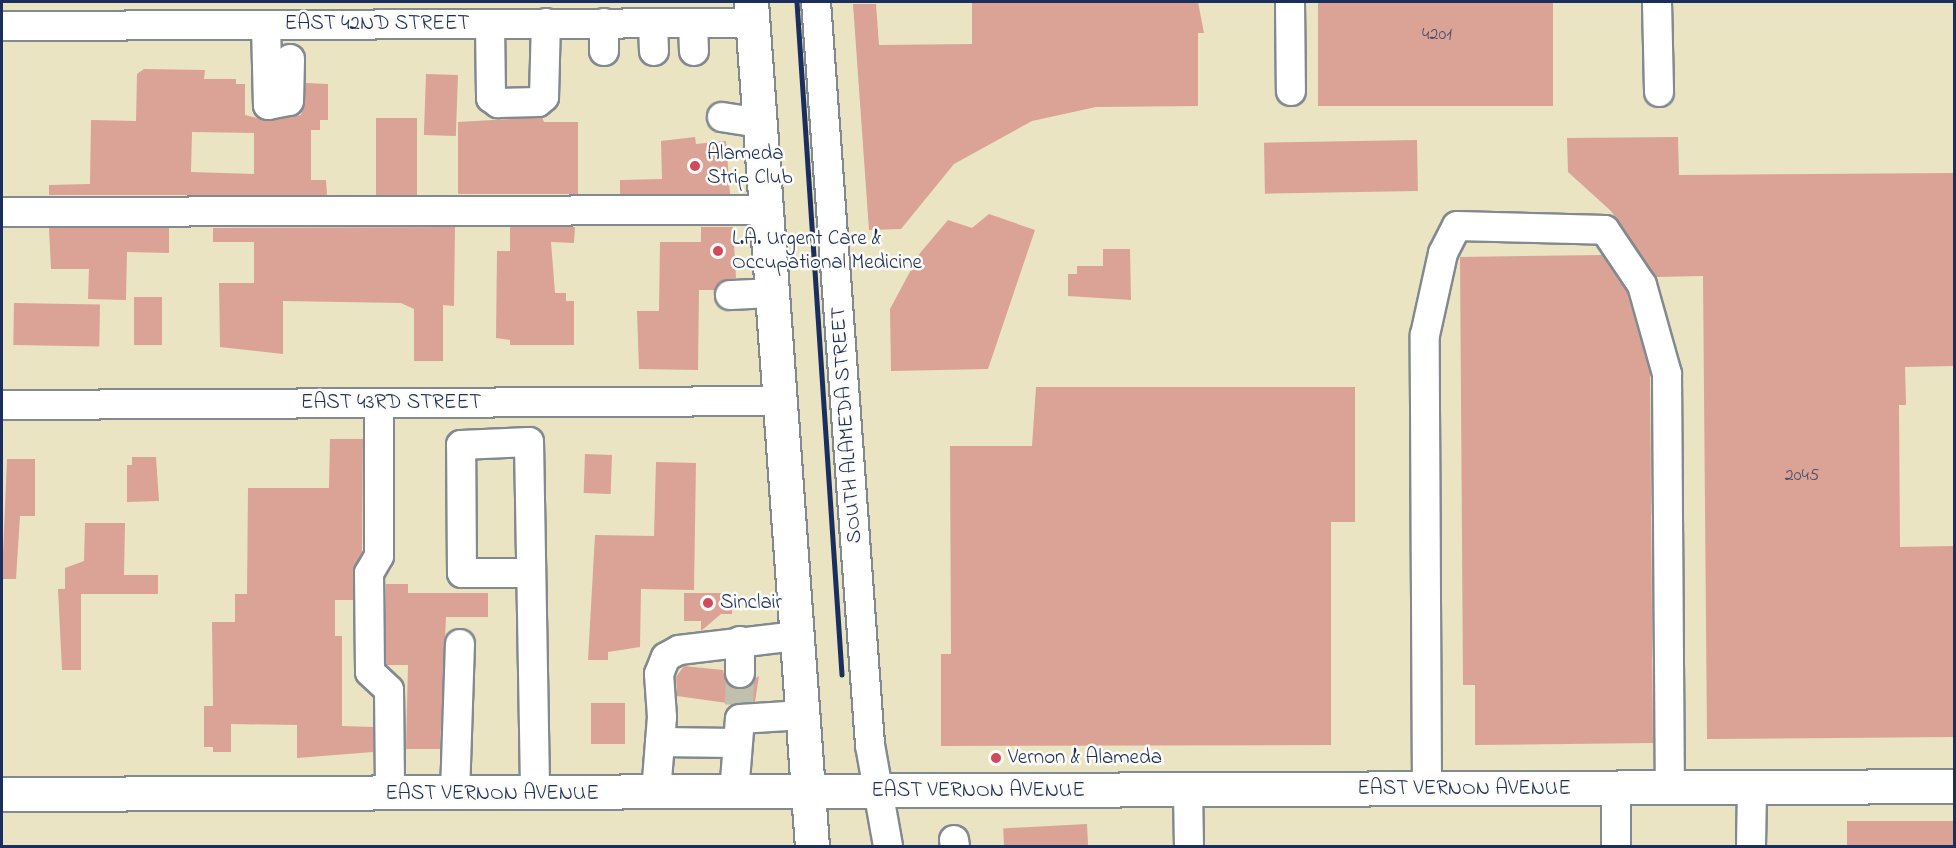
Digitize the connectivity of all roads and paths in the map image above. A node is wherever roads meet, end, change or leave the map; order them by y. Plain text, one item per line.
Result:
1 (816, 2) edge
2 (1290, 2) edge
3 (1656, 2) edge
4 (752, 12) edge
5 (546, 23) junction
6 (653, 23) junction
7 (693, 23) junction
8 (490, 24) junction
9 (266, 25) junction
10 (2, 26) edge
11 (654, 51) dead end
12 (694, 51) dead end
13 (290, 59) dead end
14 (1291, 91) dead end
15 (1659, 92) dead end
16 (722, 117) dead end
17 (760, 123) junction
18 (766, 210) junction
19 (2, 212) edge
20 (772, 293) junction
21 (730, 295) dead end
22 (780, 401) junction
23 (379, 403) junction
24 (459, 403) junction
25 (2, 405) edge
26 (461, 445) junction
27 (531, 573) junction
28 (797, 636) junction
29 (740, 641) junction
30 (459, 644) dead end
31 (740, 673) tunnel mouth
32 (803, 715) junction
33 (738, 722) junction
34 (660, 742) junction
35 (1954, 786) edge
36 (1752, 787) junction
37 (1616, 788) junction
38 (1670, 788) junction
39 (1427, 789) junction
40 (1188, 790) junction
41 (879, 791) junction
42 (656, 793) junction
43 (735, 793) junction
44 (809, 793) junction
45 (2, 794) edge
46 (390, 794) junction
47 (455, 794) junction
48 (535, 794) junction
49 (812, 846) edge
50 (888, 846) edge
51 (1189, 846) edge
52 (1616, 846) edge
53 (1750, 846) edge

1 - 41 street, SOUTH ALAMEDA STREET
2 - 14 street
3 - 15 street
4 - 7 street, EAST 42ND STREET
4 - 17 main road
5 - 6 street, EAST 42ND STREET
5 - 8 street, EAST 42ND STREET
5 - 8 street
6 - 7 street, EAST 42ND STREET
6 - 11 street
7 - 12 street
8 - 9 street, EAST 42ND STREET
9 - 10 street, EAST 42ND STREET
9 - 13 street
16 - 17 street
17 - 18 main road
18 - 19 street
18 - 20 main road
20 - 21 street
20 - 22 main road
22 - 24 street, EAST 43RD STREET
22 - 28 main road
23 - 24 street, EAST 43RD STREET
23 - 25 street, EAST 43RD STREET
23 - 46 street
24 - 26 street
26 - 27 street
26 - 27 street
27 - 48 street
28 - 29 street
28 - 32 main road
29 - 31 street
29 - 34 street
30 - 47 street
32 - 33 street
32 - 44 main road
33 - 34 street
33 - 43 street
34 - 42 street
35 - 36 main road, EAST VERNON AVENUE
36 - 38 main road, EAST VERNON AVENUE
36 - 53 street
37 - 38 main road, EAST VERNON AVENUE
37 - 39 main road, EAST VERNON AVENUE
37 - 52 street
38 - 39 street
39 - 40 main road, EAST VERNON AVENUE
40 - 41 main road, EAST VERNON AVENUE
40 - 51 street
41 - 44 main road, EAST VERNON AVENUE
41 - 50 street, SOUTH ALAMEDA STREET
42 - 43 main road, EAST VERNON AVENUE
42 - 48 main road, EAST VERNON AVENUE
43 - 44 main road, EAST VERNON AVENUE
44 - 49 main road
45 - 46 main road, EAST VERNON AVENUE
46 - 47 main road, EAST VERNON AVENUE
47 - 48 main road, EAST VERNON AVENUE

